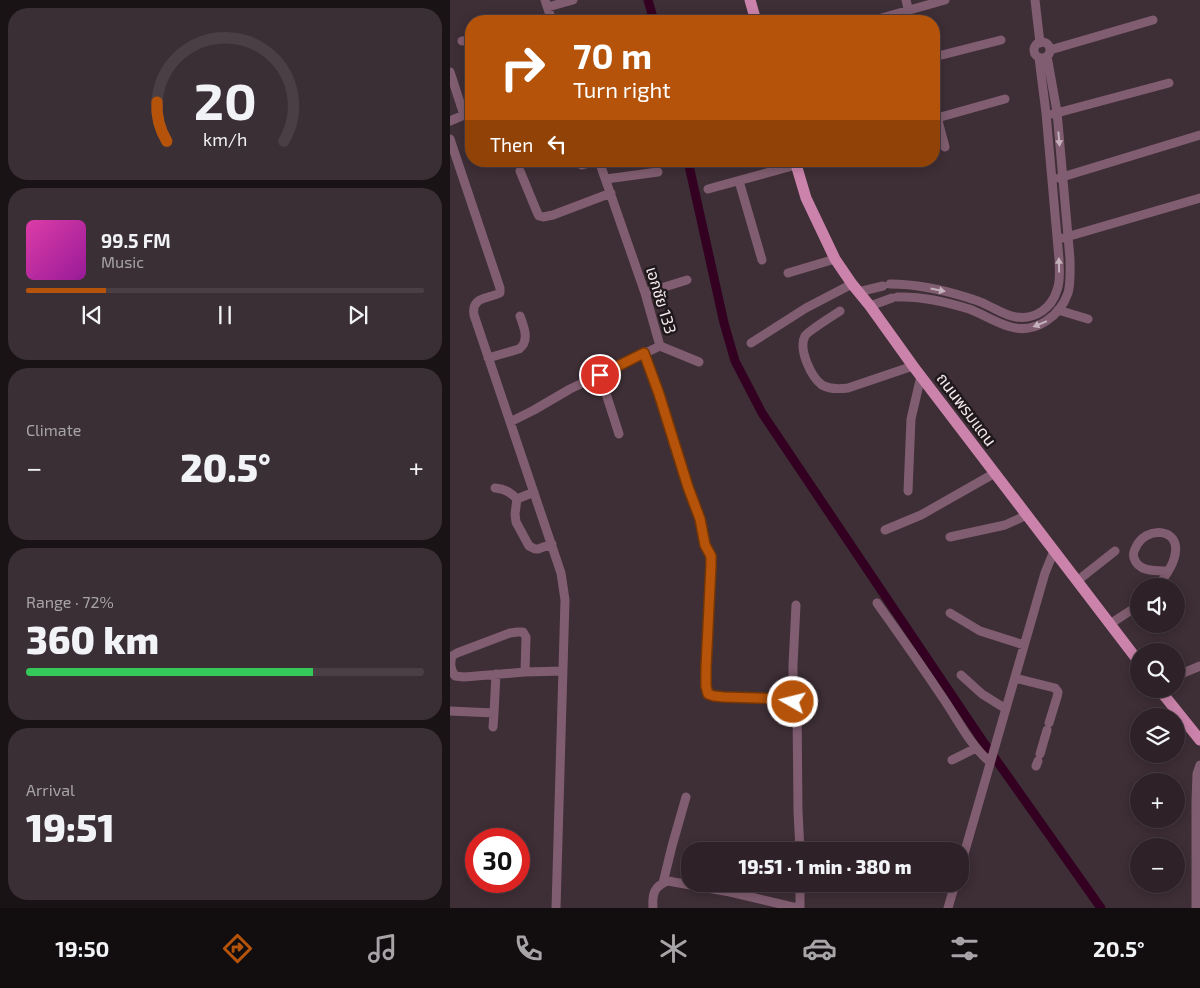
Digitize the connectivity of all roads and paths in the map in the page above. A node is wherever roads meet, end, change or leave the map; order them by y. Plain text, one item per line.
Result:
1 (574, 0) edge
2 (750, 0) edge
3 (906, 0) edge
4 (945, 0) edge
5 (1035, 0) edge
6 (547, 4) edge
7 (909, 11) junction
8 (754, 15) edge
9 (894, 15) edge
10 (910, 15) edge
11 (1153, 20) dead end
12 (1001, 40) dead end
13 (1040, 43) junction
14 (940, 55) edge
15 (1046, 55) junction
16 (450, 72) edge
17 (1169, 83) dead end
18 (1005, 99) dead end
19 (1057, 112) junction
20 (940, 117) edge
21 (1046, 117) junction
22 (450, 121) edge
23 (940, 129) edge
24 (1200, 136) edge
25 (450, 139) edge
26 (945, 147) dead end
27 (601, 167) edge
28 (783, 167) edge
29 (797, 167) edge
30 (520, 171) dead end
31 (658, 172) dead end
32 (1062, 176) junction
33 (606, 179) junction
34 (1052, 180) junction
35 (739, 181) junction
36 (708, 190) dead end
37 (611, 193) junction
38 (1200, 198) edge
39 (1068, 237) junction
40 (1057, 239) junction
41 (762, 260) dead end
42 (835, 260) junction
43 (788, 273) dead end
44 (687, 280) dead end
45 (889, 284) junction
46 (855, 288) junction
47 (645, 293) junction
48 (897, 298) junction
49 (980, 302) junction
50 (870, 306) junction
51 (1058, 310) junction
52 (840, 311) dead end
53 (977, 312) junction
54 (520, 316) dead end
55 (1088, 319) dead end
56 (751, 343) dead end
57 (660, 346) junction
58 (644, 353) junction
59 (488, 358) junction
60 (699, 362) dead end
61 (913, 366) junction
62 (600, 375) junction
63 (921, 376) junction
64 (510, 422) junction
65 (620, 434) dead end
66 (995, 473) junction
67 (495, 488) dead end
68 (908, 491) dead end
69 (534, 492) junction
70 (518, 499) junction
71 (1027, 514) junction
72 (885, 530) dead end
73 (950, 537) dead end
74 (552, 544) junction
75 (1054, 551) junction
76 (1115, 551) dead end
77 (1168, 571) junction
78 (1165, 578) edge
79 (1077, 581) junction
80 (877, 603) dead end
81 (796, 605) dead end
82 (1130, 611) edge
83 (950, 612) dead end
84 (1110, 624) junction
85 (1024, 645) junction
86 (1130, 650) edge
87 (1200, 666) edge
88 (563, 671) junction
89 (525, 672) junction
90 (1185, 672) edge
91 (496, 674) junction
92 (961, 675) dead end
93 (1015, 678) junction
94 (1166, 698) edge
95 (793, 702) junction
96 (1006, 709) junction
97 (450, 711) edge
98 (494, 712) junction
99 (493, 727) dead end
100 (1200, 740) edge
101 (976, 748) junction
102 (952, 760) dead end
103 (991, 760) junction
104 (1038, 760) dead end
105 (1200, 765) edge
106 (686, 797) dead end
107 (800, 842) edge
108 (967, 842) edge
109 (663, 883) junction
110 (799, 892) edge
111 (953, 892) edge
112 (556, 908) edge
113 (653, 908) edge
114 (798, 908) edge
115 (948, 908) edge
116 (1196, 908) edge

1 - 6 street
2 - 8 main road
3 - 7 street
4 - 7 street
5 - 13 street
7 - 9 street
7 - 10 street
11 - 15 street
12 - 14 street
13 - 15 street
13 - 15 street
15 - 19 street
15 - 21 street
16 - 22 street
17 - 19 street
18 - 20 street
19 - 21 street
19 -> 32 street
21 - 34 street
23 - 26 street
24 - 32 street
25 - 59 street
27 - 33 street, เอกชัย 133
28 - 35 street
29 - 42 main road, ถนนพรมแดน
30 - 37 street
31 - 33 street
32 - 34 street
32 - 39 street
33 - 37 street, เอกชัย 133
34 - 40 street
35 - 36 street
35 - 41 street
37 - 47 street, เอกชัย 133
38 - 39 street
39 - 40 street
39 - 51 street
49 -> 40 street
42 - 43 street
42 - 46 main road, ถนนพรมแดน
44 - 47 street
45 - 46 street
45 - 48 street
45 -> 49 street
46 - 50 main road, ถนนพรมแดน
46 - 56 street
47 - 57 street, เอกชัย 133
48 - 50 street
48 - 53 street
49 - 53 street
50 - 61 main road, ถนนพรมแดน
51 -> 53 street
51 - 55 street
52 - 61 street
54 - 59 street
57 - 58 street, เอกชัย 133
57 - 60 street
58 - 62 street, เอกชัย 133
58 - 95 street
59 - 64 street
61 - 63 main road, ถนนพรมแดน
62 - 64 street, เอกชัย 133
62 - 65 street
63 - 66 main road, ถนนพรมแดน
63 - 68 street
64 - 69 street
66 - 71 main road, ถนนพรมแดน
66 - 72 street
67 - 70 street
69 - 70 street
69 - 74 street
70 - 74 street
71 - 73 street
71 - 75 main road, ถนนพรมแดน
74 - 88 street
75 - 79 main road, ถนนพรมแดน
75 - 85 street
76 - 79 street
77 - 77 street
77 - 78 street
79 - 84 main road, ถนนพรมแดน
80 - 101 street
81 - 95 street
82 - 84 street
83 - 85 street
84 - 86 main road, ถนนพรมแดน
85 - 93 street
87 - 90 street
88 - 89 street
88 - 112 street
89 - 91 street
89 - 91 street
91 - 98 street
92 - 96 street
93 - 96 street
93 - 104 street
94 - 100 main road
95 - 107 street
96 - 103 street
97 - 98 street
98 - 99 street
101 - 102 street
101 - 103 street
103 - 108 street
105 - 116 street
106 - 109 street
109 - 113 street
109 - 114 street
110 - 114 street
111 - 115 street

